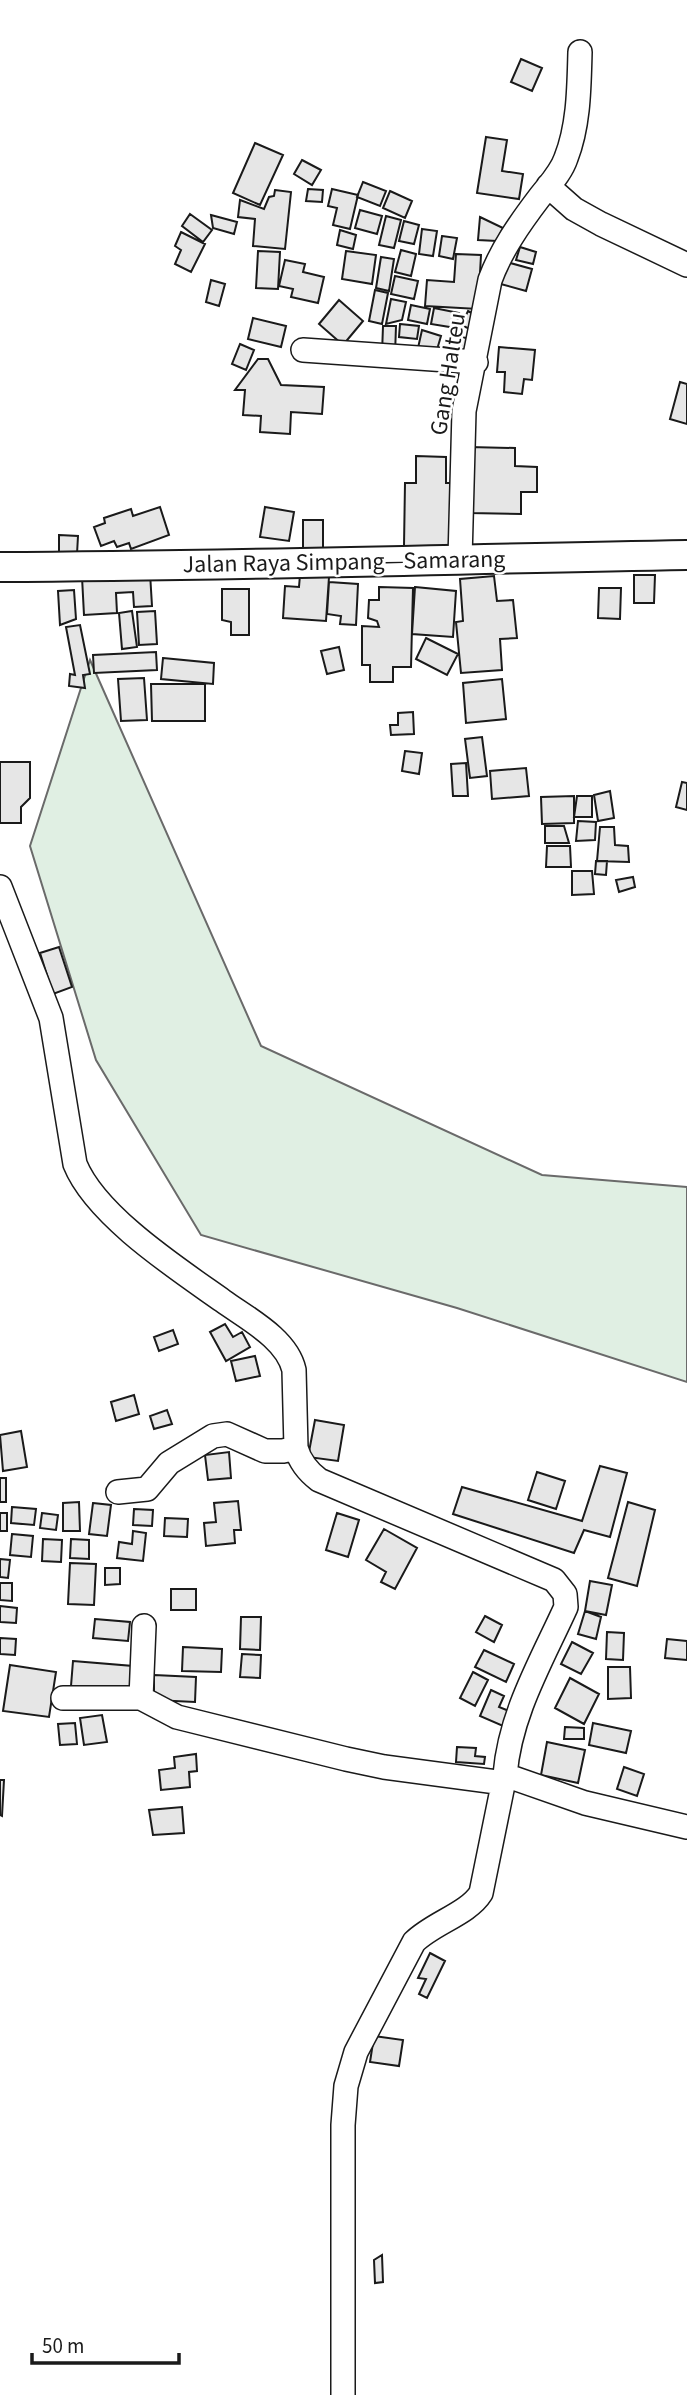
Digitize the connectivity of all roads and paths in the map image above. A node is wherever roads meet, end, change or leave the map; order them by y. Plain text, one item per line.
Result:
1 (580, 52) dead end
2 (548, 186) junction
3 (687, 265) edge
4 (303, 350) dead end
5 (475, 362) junction
6 (687, 555) edge
7 (460, 559) junction
8 (0, 567) edge
9 (0, 887) edge
10 (296, 1448) junction
11 (118, 1492) dead end
12 (144, 1626) dead end
13 (63, 1698) dead end
14 (141, 1698) junction
15 (505, 1779) junction
16 (687, 1827) edge
17 (343, 2395) edge

1 - 2 street, Gang Halteu
2 - 3 street
2 - 5 street, Gang Halteu
4 - 5 street
5 - 7 street, Gang Halteu
6 - 7 main road, Jalan Raya Simpang—Samarang
7 - 8 main road, Jalan Raya Simpang—Samarang
9 - 10 street
10 - 11 street
10 - 15 street
12 - 14 street
13 - 14 street
14 - 15 street
15 - 16 street
15 - 17 street

